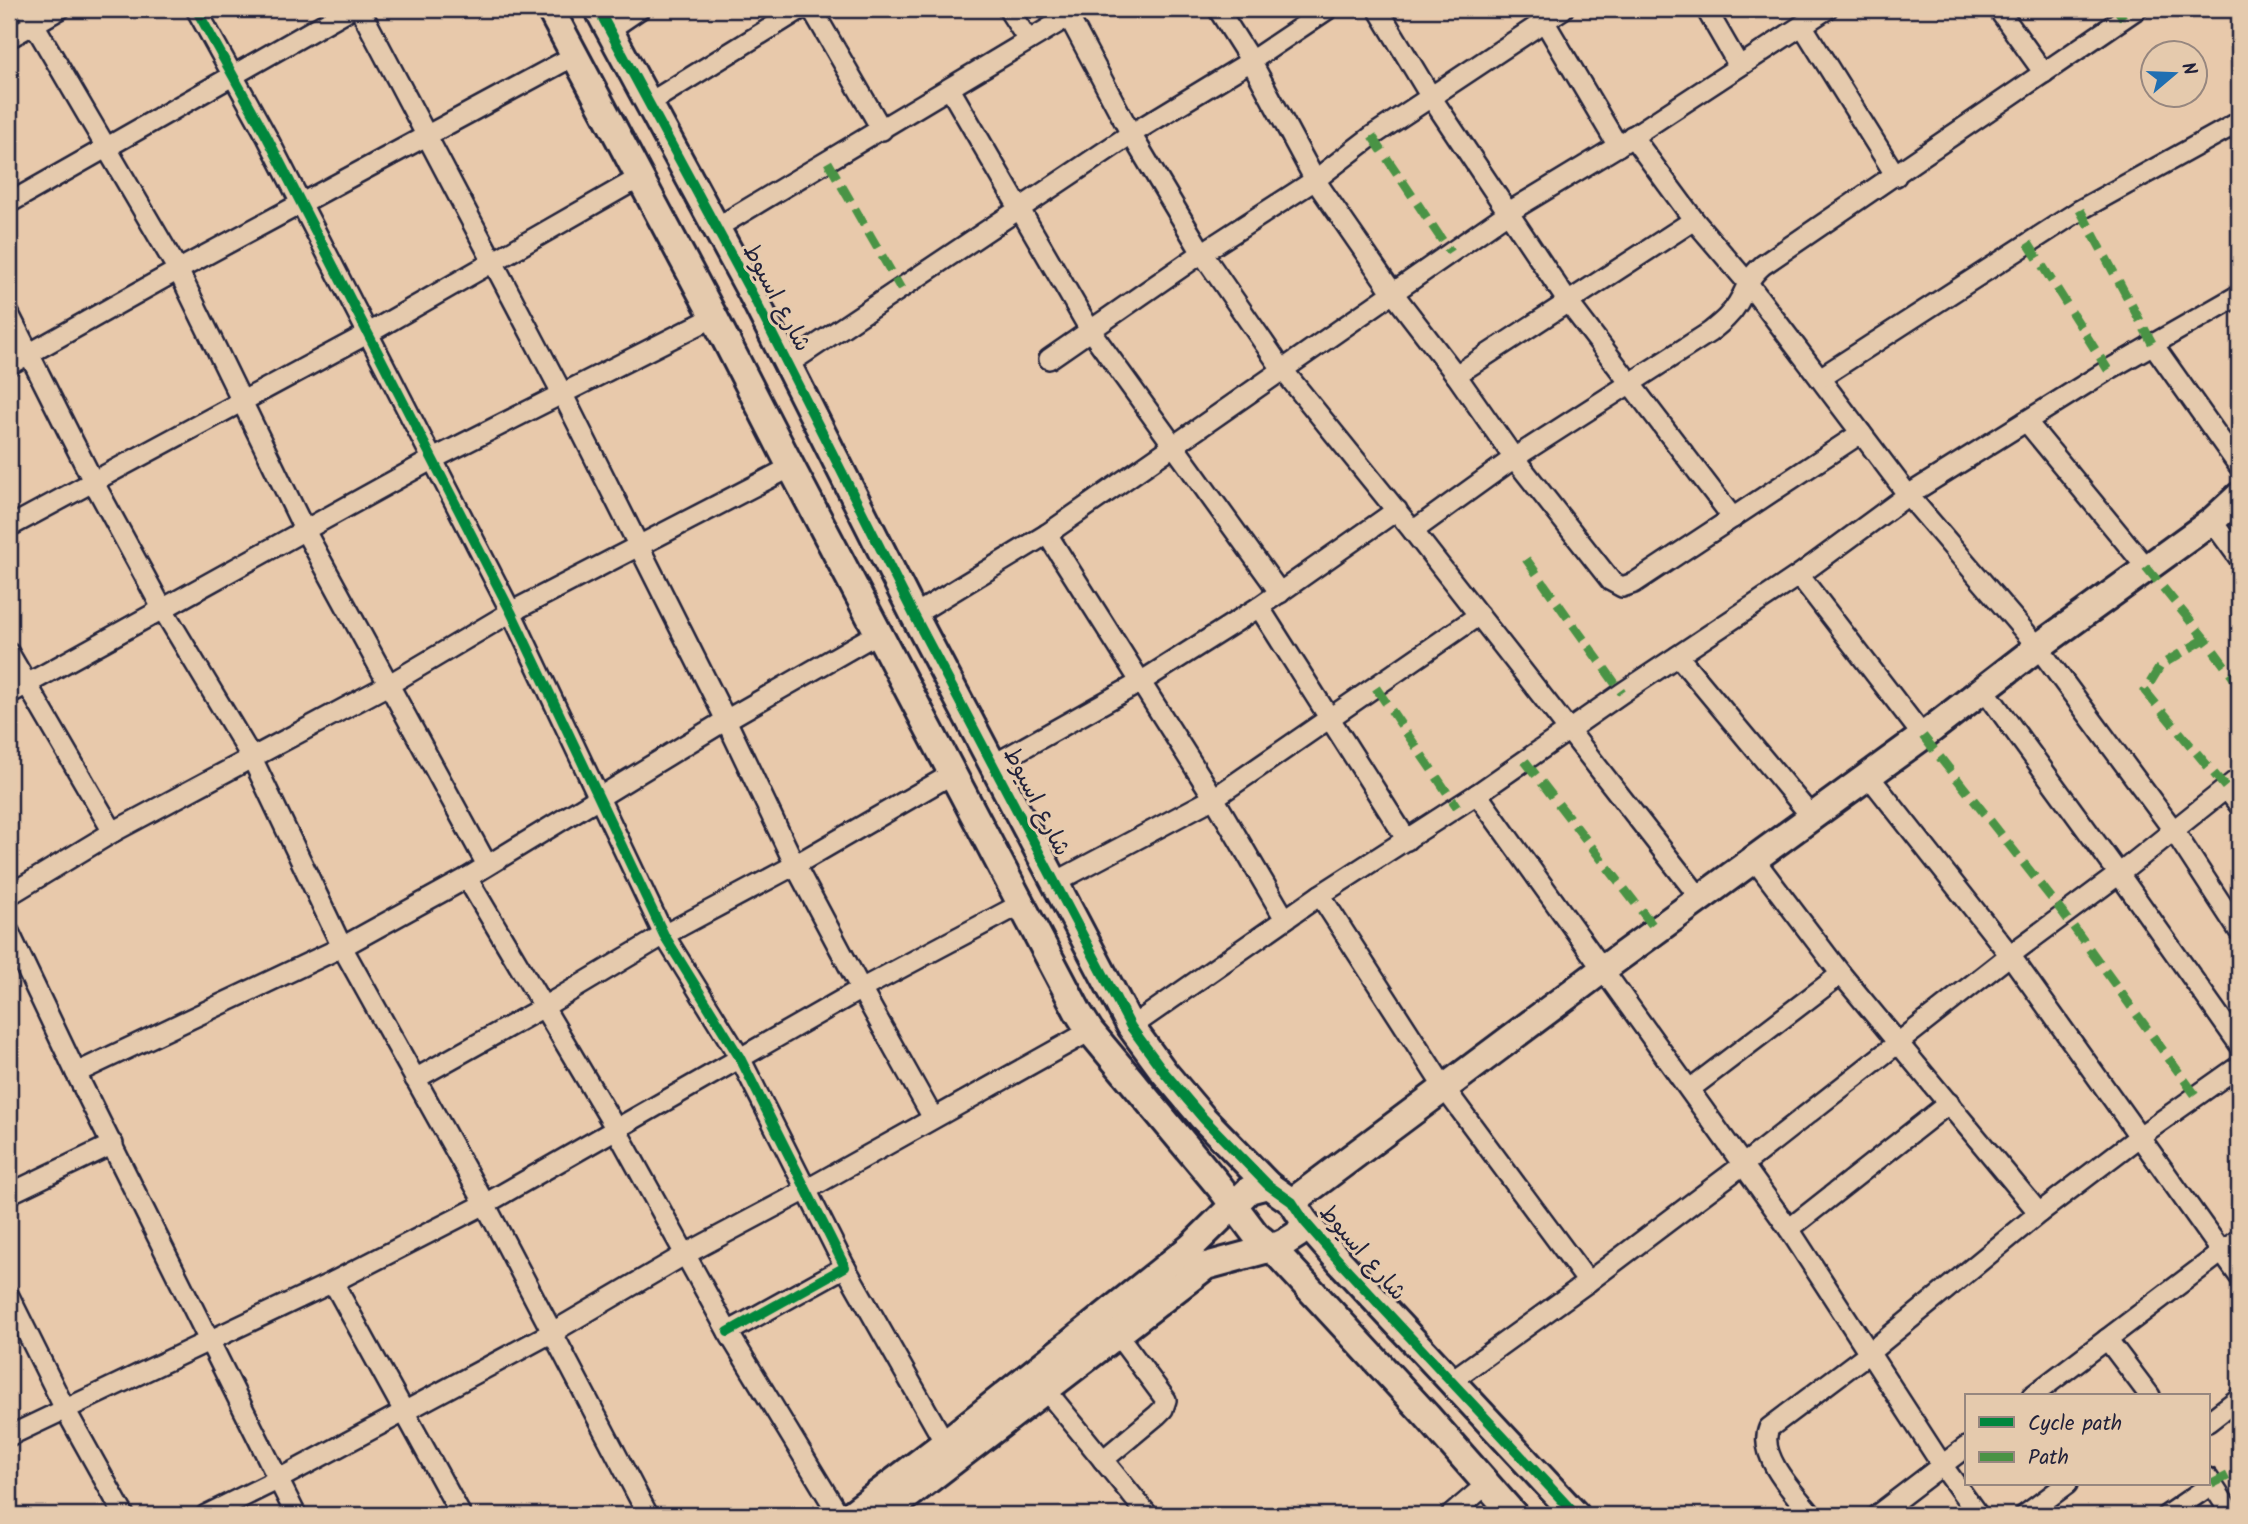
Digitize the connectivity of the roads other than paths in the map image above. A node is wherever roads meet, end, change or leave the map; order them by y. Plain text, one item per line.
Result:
1 (60, 9) edge
2 (196, 9) edge
3 (350, 9) edge
4 (360, 9) edge
5 (550, 9) edge
6 (640, 9) edge
7 (801, 9) edge
8 (812, 9) edge
9 (1008, 9) edge
10 (1218, 9) edge
11 (1328, 9) edge
12 (1378, 9) edge
13 (1563, 9) edge
14 (1706, 9) edge
15 (1827, 9) edge
16 (1998, 9) edge
17 (2137, 9) edge
18 (1075, 13) edge
19 (1540, 15) edge
20 (31, 16) edge
21 (604, 19) edge
22 (1802, 26) junction
23 (9, 38) edge
24 (1028, 40) junction
25 (574, 56) junction
26 (1251, 61) junction
27 (1739, 66) junction
28 (2044, 73) junction
29 (235, 76) junction
30 (950, 89) junction
31 (1431, 97) junction
32 (649, 103) junction
33 (2239, 122) edge
34 (882, 130) junction
35 (1130, 134) junction
36 (426, 136) junction
37 (1625, 141) junction
38 (106, 146) junction
39 (1896, 176) junction
40 (639, 178) junction
41 (1315, 180) junction
42 (9, 203) edge
43 (301, 204) junction
44 (1018, 209) junction
45 (1509, 212) junction
46 (1694, 220) junction
47 (716, 228) junction
48 (1202, 253) junction
49 (493, 262) junction
50 (178, 270) junction
51 (1747, 282) junction
52 (1392, 293) junction
53 (2239, 295) edge
54 (1568, 302) junction
55 (9, 314) edge
56 (714, 317) junction
57 (1090, 330) junction
58 (369, 333) junction
59 (2152, 343) junction
60 (29, 354) junction
61 (1049, 359) dead end
62 (788, 364) junction
63 (9, 365) edge
64 (1282, 369) junction
65 (1456, 375) junction
66 (1819, 378) junction
67 (1629, 383) junction
68 (563, 395) junction
69 (241, 402) junction
70 (2025, 421) junction
71 (1861, 433) junction
72 (1172, 447) junction
73 (433, 458) junction
74 (1514, 458) junction
75 (2239, 466) edge
76 (791, 467) junction
77 (93, 481) junction
78 (1908, 495) junction
79 (2239, 496) edge
80 (1397, 510) junction
81 (866, 518) junction
82 (1733, 518) junction
83 (2212, 521) junction
84 (9, 527) edge
85 (304, 529) junction
86 (1413, 531) junction
87 (1046, 534) junction
88 (830, 541) junction
89 (639, 546) junction
90 (2239, 558) edge
91 (2146, 568) junction
92 (1799, 575) junction
93 (1280, 593) junction
94 (1259, 607) junction
95 (162, 608) junction
96 (512, 612) junction
97 (914, 615) junction
98 (1479, 615) junction
99 (878, 633) junction
100 (2038, 647) junction
101 (9, 653) edge
102 (1678, 656) junction
103 (1139, 682) junction
104 (27, 685) junction
105 (388, 685) junction
106 (1984, 689) junction
107 (9, 694) edge
108 (726, 720) junction
109 (1330, 720) junction
110 (1569, 732) junction
111 (1923, 736) junction
112 (252, 758) junction
113 (993, 765) junction
114 (952, 774) junction
115 (1868, 775) junction
116 (2233, 783) edge
117 (1477, 794) junction
118 (600, 796) junction
119 (1214, 798) junction
120 (2239, 805) edge
121 (1811, 816) junction
122 (2174, 831) junction
123 (113, 832) junction
124 (1407, 840) junction
125 (1754, 859) junction
126 (795, 865) junction
127 (487, 866) junction
128 (2119, 874) junction
129 (467, 878) junction
130 (1054, 883) junction
131 (9, 895) edge
132 (1320, 895) junction
133 (1700, 898) junction
134 (1021, 904) junction
135 (1285, 919) junction
136 (2239, 931) edge
137 (9, 932) edge
138 (664, 935) junction
139 (342, 947) junction
140 (2010, 955) junction
141 (1602, 970) junction
142 (1841, 974) junction
143 (861, 989) junction
144 (542, 1008) junction
145 (1131, 1027) junction
146 (1090, 1031) junction
147 (1897, 1043) junction
148 (2239, 1044) edge
149 (740, 1058) junction
150 (2239, 1066) edge
151 (76, 1073) junction
152 (415, 1079) junction
153 (1445, 1088) junction
154 (1690, 1088) junction
155 (1949, 1103) junction
156 (933, 1118) junction
157 (616, 1129) junction
158 (2140, 1136) junction
159 (113, 1144) junction
160 (1744, 1164) junction
161 (1268, 1185) junction
162 (806, 1190) junction
163 (9, 1194) edge
164 (485, 1204) junction
165 (1233, 1206) junction
166 (1298, 1212) junction
167 (2039, 1213) junction
168 (1789, 1229) junction
169 (2239, 1240) edge
170 (1272, 1248) junction
171 (2222, 1252) junction
172 (684, 1255) junction
173 (1199, 1257) junction
174 (845, 1267) junction
175 (2239, 1276) edge
176 (333, 1282) junction
177 (1588, 1282) junction
178 (9, 1296) edge
179 (728, 1332) junction
180 (551, 1333) junction
181 (1117, 1334) junction
182 (209, 1339) junction
183 (2107, 1339) junction
184 (1870, 1352) junction
185 (1451, 1381) junction
186 (1045, 1389) junction
187 (2035, 1394) edge
188 (2148, 1394) edge
189 (2239, 1398) edge
190 (65, 1409) junction
191 (405, 1412) junction
192 (2210, 1420) edge
193 (9, 1436) edge
194 (945, 1443) junction
195 (1965, 1448) edge
196 (1103, 1460) junction
197 (1942, 1465) junction
198 (277, 1480) junction
199 (2210, 1481) edge
200 (1487, 1484) junction
201 (2064, 1486) edge
202 (2204, 1486) edge
203 (1143, 1513) edge
204 (124, 1515) edge
205 (206, 1515) edge
206 (296, 1515) edge
207 (461, 1515) edge
208 (648, 1515) edge
209 (839, 1515) edge
210 (850, 1515) edge
211 (883, 1515) edge
212 (1451, 1515) edge
213 (1514, 1515) edge
214 (1576, 1515) edge
215 (1812, 1515) edge
216 (1877, 1515) edge
217 (1978, 1515) edge
218 (2025, 1515) edge
219 (2167, 1515) edge
220 (2232, 1515) edge

1 - 20 street
2 - 29 street
3 - 29 street
4 - 36 street
5 - 25 street
6 - 21 street
7 - 32 street
8 - 34 street
9 - 24 street
10 - 26 street
11 - 26 street
12 - 31 street
13 - 19 street
14 - 27 street
15 - 22 street
16 - 28 street
17 - 28 street
18 - 24 street
18 - 35 street
19 - 31 street
19 - 37 street
20 - 23 street
20 - 38 street
21 - 32 street, شارع اسيوط
22 - 27 street
22 - 39 street
24 - 30 street
25 - 36 street
25 - 40 street
26 - 35 street
26 - 41 street
27 - 37 street
28 - 39 street
29 - 38 street
29 - 43 street
30 - 34 street
30 - 44 street
31 - 41 street
31 - 45 street
32 - 47 street, شارع اسيوط
33 - 66 street
34 - 47 street
35 - 44 street
35 - 48 street
36 - 43 street
36 - 49 street
37 - 45 street
37 - 46 street
38 - 42 street
38 - 50 street
39 - 51 street
40 - 49 street
40 - 56 street
41 - 48 street
41 - 52 street
43 - 50 street
43 - 58 street
44 - 57 street
44 - 62 street
45 - 52 street
45 - 54 street
46 - 51 street
46 - 54 street
47 - 62 street, شارع اسيوط
48 - 57 street
48 - 64 street
49 - 58 street
49 - 68 street
50 - 60 street
50 - 69 street
51 - 66 street
51 - 67 street
52 - 64 street
52 - 65 street
53 - 59 street
54 - 65 street
54 - 67 street
55 - 60 street
56 - 68 street
56 - 76 street
57 - 61 street
57 - 72 street
58 - 69 street
58 - 73 street
59 - 70 street
59 - 75 street
60 - 63 street
60 - 77 street
62 - 81 street, شارع اسيوط
64 - 72 street
64 - 80 street
65 - 74 street
66 - 71 street
67 - 74 street
67 - 82 street
68 - 73 street
68 - 89 street
69 - 77 street
69 - 85 street
70 - 78 street
70 - 91 street
71 - 78 street
71 - 82 street
72 - 87 street
72 - 93 street
73 - 85 street
73 - 96 street
74 - 82 street
74 - 86 street
76 - 88 street
76 - 89 street
77 - 84 street
77 - 95 street
78 - 92 street
78 - 100 street
79 - 83 street
80 - 86 street
80 - 93 street
81 - 88 street
81 - 97 street, شارع اسيوط
83 - 90 street
83 - 91 street
85 - 95 street
85 - 105 street
86 - 98 street
87 - 97 street
87 - 103 street
88 - 99 street
89 - 96 street
89 - 108 street
91 - 100 street
92 - 102 street
92 - 111 street
93 - 94 street
94 - 103 street
94 - 109 street
95 - 104 street
95 - 112 street
96 - 105 street
96 - 118 street
97 - 113 street, شارع اسيوط
98 - 109 street
98 - 110 street
99 - 108 street
99 - 114 street
100 - 106 street
100 - 122 street
101 - 104 street
102 - 110 street
102 - 121 street
103 - 113 street
103 - 119 street
104 - 107 street
104 - 123 street
105 - 112 street
105 - 127 street
106 - 111 street
106 - 128 street
108 - 118 street
108 - 126 street
109 - 119 street
109 - 124 street
110 - 117 street
110 - 133 street
111 - 115 street
112 - 123 street
112 - 139 street
113 - 130 street, شارع اسيوط
114 - 126 street
114 - 134 street
115 - 121 street
115 - 140 street
116 - 120 street
116 - 122 street
117 - 124 street
117 - 141 street
118 - 127 street
118 - 138 street
119 - 130 street
119 - 135 street
121 - 125 street
122 - 128 street
122 - 136 street
123 - 131 street
124 - 132 street
125 - 133 street
125 - 142 street
126 - 138 street
126 - 143 street
127 - 129 street
128 - 140 street
128 - 148 street
129 - 139 street
129 - 144 street
130 - 145 street, شارع اسيوط
132 - 135 street
132 - 153 street
133 - 141 street
134 - 143 street
134 - 146 street
135 - 145 street
137 - 151 street
138 - 144 street
138 - 149 street
139 - 151 street
139 - 152 street
140 - 147 street
140 - 158 street
141 - 153 street
141 - 154 street
142 - 147 street
142 - 154 street
143 - 149 street
143 - 156 street
144 - 152 street
144 - 157 street
145 - 161 street, شارع اسيوط
146 - 156 street
146 - 165 street
147 - 155 street
147 - 160 street
149 - 157 street
149 - 162 street
150 - 158 street
151 - 159 street
152 - 164 street
153 - 166 street
153 - 177 street
154 - 160 street
155 - 167 street
155 - 168 street
156 - 162 street
157 - 164 street
157 - 172 street
158 - 167 street
158 - 171 street
159 - 163 street
159 - 182 street
160 - 168 street
160 - 177 street
161 - 165 street
161 - 166 street, شارع اسيوط
162 - 172 street
162 - 174 street
164 - 176 street
164 - 180 street
165 - 170 street
165 - 173 street
166 - 170 street
166 - 185 street, شارع اسيوط
167 - 184 street
168 - 184 street
169 - 171 street
170 - 173 street
170 - 200 street
171 - 175 street
171 - 183 street
172 - 179 street
172 - 180 street
173 - 181 street
173 - 194 street
174 - 179 street
174 - 194 street
176 - 182 street
176 - 191 street
177 - 185 street
178 - 190 street
179 - 209 street
180 - 191 street
180 - 208 street
181 - 186 street
181 - 196 street
182 - 190 street
182 - 198 street
183 - 187 street
183 - 188 street
184 - 197 street
184 - 215 street
185 - 214 street, شارع اسيوط
186 - 196 street
186 - 211 street
189 - 192 street
190 - 193 street
190 - 204 street
191 - 198 street
191 - 207 street
194 - 210 street
195 - 197 street
196 - 203 street
197 - 216 street
197 - 217 street
198 - 205 street
198 - 206 street
199 - 220 street
200 - 212 street
200 - 213 street
201 - 218 street
202 - 219 street

